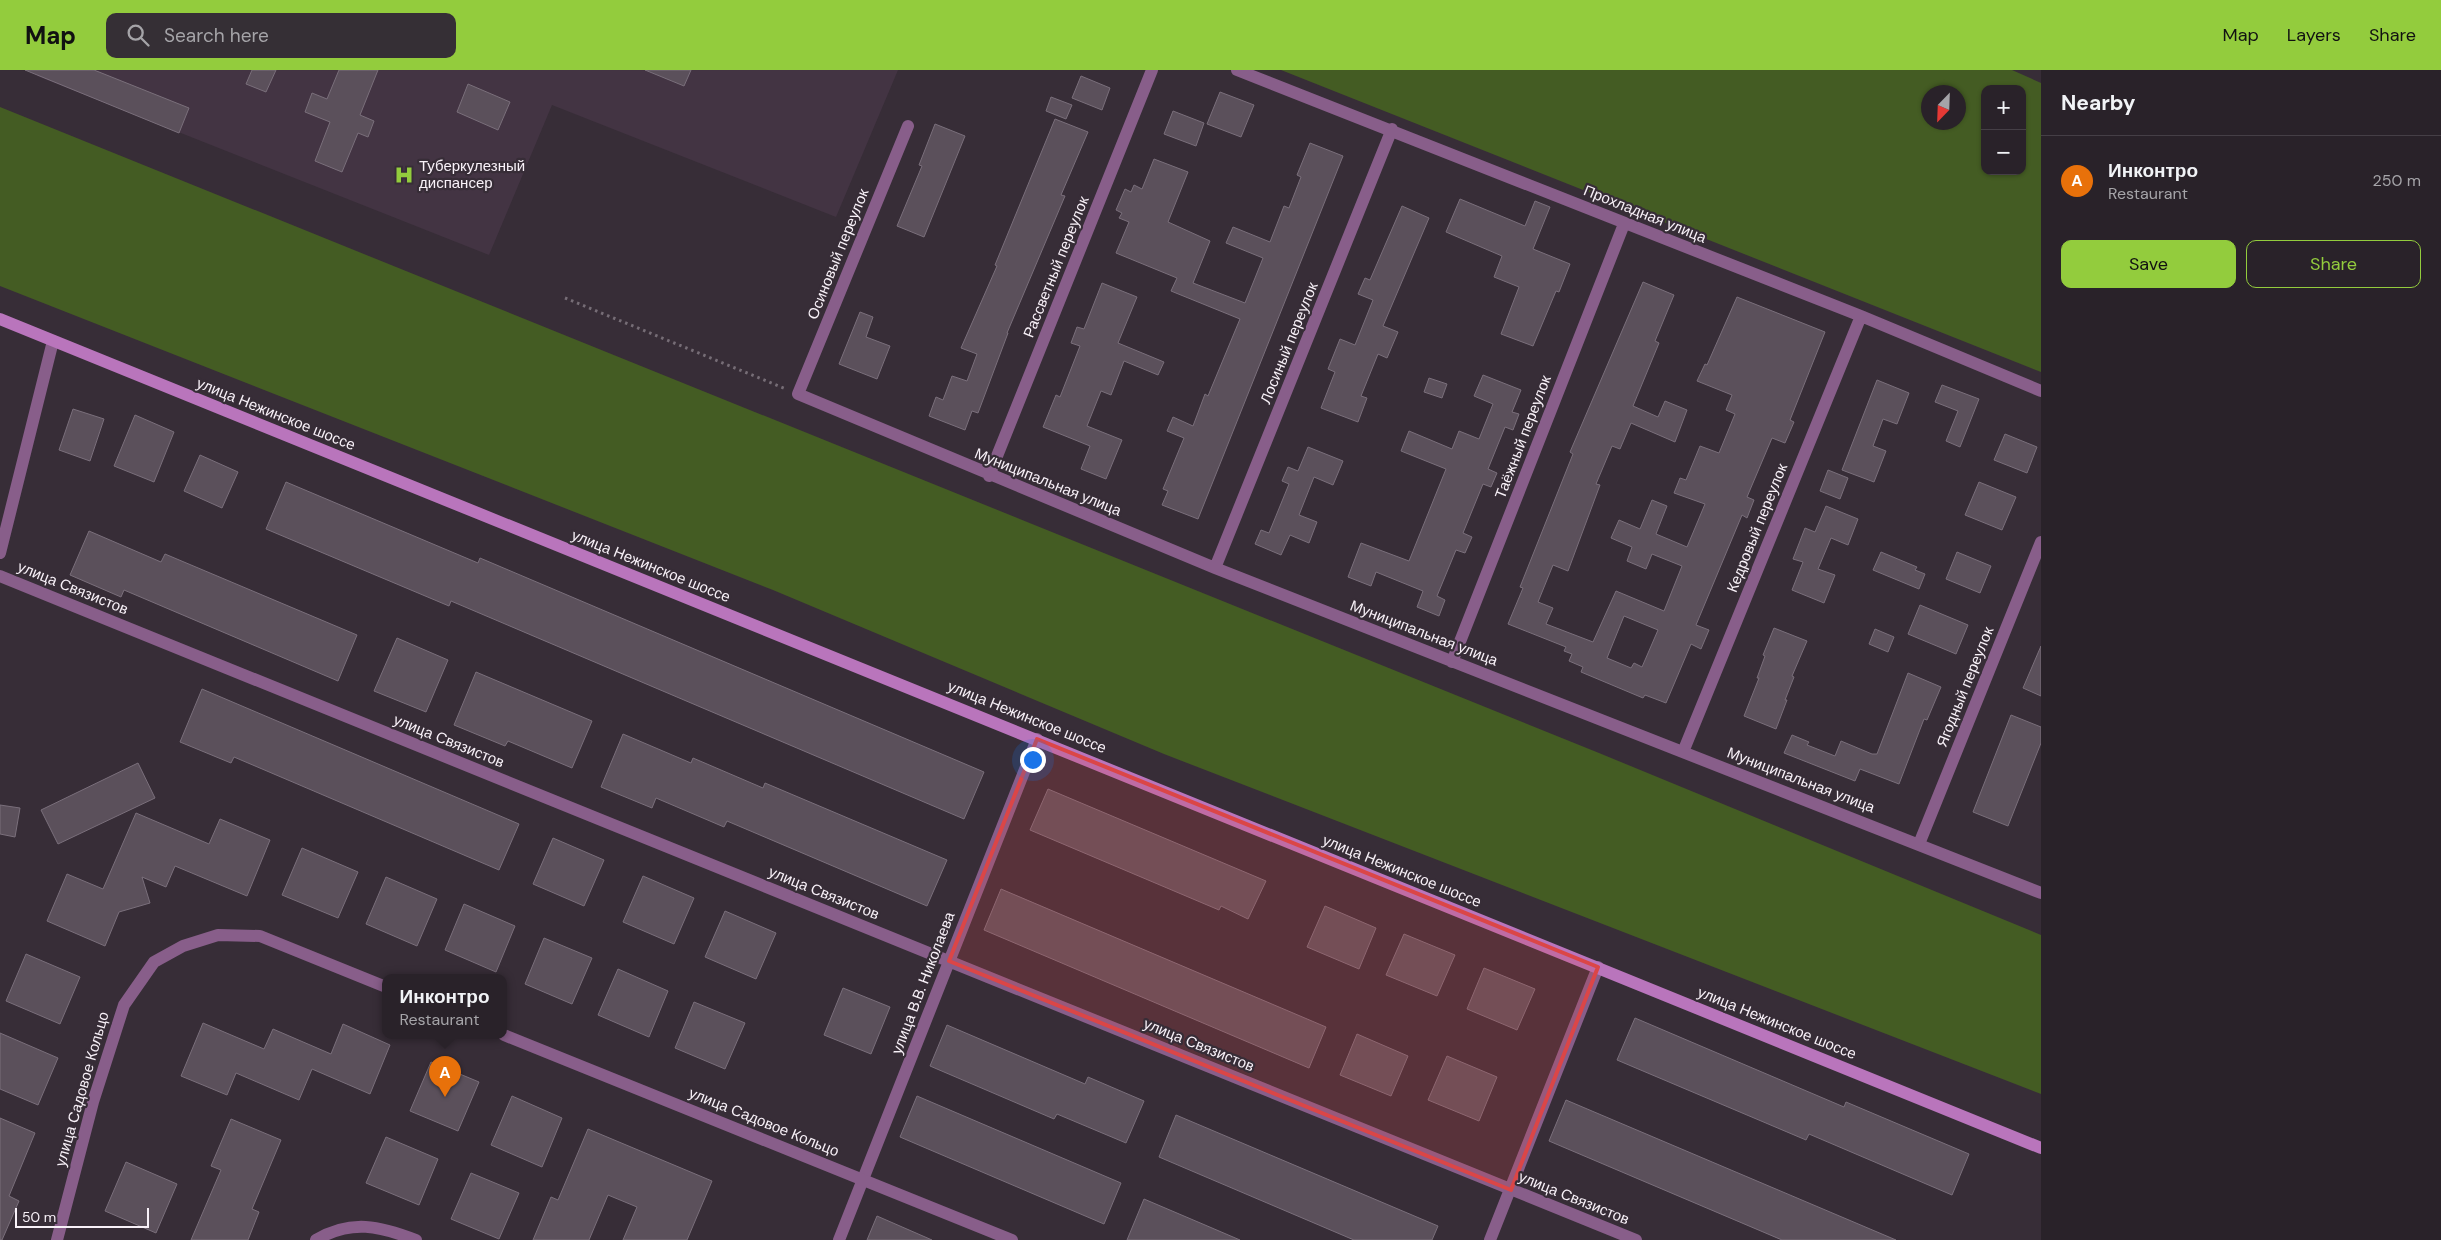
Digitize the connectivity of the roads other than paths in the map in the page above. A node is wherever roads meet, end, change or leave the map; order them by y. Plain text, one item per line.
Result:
1 (1152, 70) edge
2 (1237, 70) edge
3 (908, 126) dead end
4 (1392, 129) junction
5 (1624, 224) junction
6 (1861, 316) junction
7 (0, 319) edge
8 (53, 341) junction
9 (2041, 390) edge
10 (798, 394) joint
11 (989, 476) junction
12 (2041, 542) edge
13 (0, 553) edge
14 (1215, 568) junction
15 (0, 576) edge
16 (1452, 662) junction
17 (1037, 739) junction
18 (1683, 752) junction
19 (1920, 844) junction
20 (2041, 893) edge
21 (949, 961) junction
22 (1598, 967) junction
23 (382, 985) edge
24 (507, 1035) edge
25 (2041, 1148) edge
26 (864, 1180) junction
27 (1511, 1190) junction
28 (57, 1240) edge
29 (316, 1240) edge
30 (416, 1240) edge
31 (839, 1240) edge
32 (1012, 1240) edge
33 (1490, 1240) edge
34 (1636, 1240) edge

1 - 11 street, Рассветный переулок
2 - 4 street, Прохладная улица
3 - 10 street, Осиновый переулок
4 - 5 street, Прохладная улица
4 - 14 street, Лосиный переулок
5 - 6 street, Прохладная улица
5 - 16 street, Таёжный переулок
6 - 9 street, Прохладная улица
6 - 18 street, Кедровый переулок
7 - 8 main road, улица Нежинское шоссе
8 - 13 street
8 - 17 main road, улица Нежинское шоссе
10 - 11 street, Муниципальная улица
11 - 14 street, Муниципальная улица
12 - 19 street, Ягодный переулок
14 - 16 street, Муниципальная улица
15 - 21 street, улица Связистов
16 - 18 street, Муниципальная улица
17 - 21 street, улица В.В. Николаева
17 - 22 main road, улица Нежинское шоссе
18 - 19 street, Муниципальная улица
19 - 20 street, Муниципальная улица
21 - 26 street, улица В.В. Николаева
21 - 27 street, улица Связистов
22 - 25 main road, улица Нежинское шоссе
22 - 27 street
23 - 28 street, улица Садовое Кольцо
24 - 26 street, улица Садовое Кольцо
26 - 31 street, улица В.В. Николаева
26 - 32 street, улица Садовое Кольцо
27 - 33 street
27 - 34 street, улица Связистов
29 - 30 street

